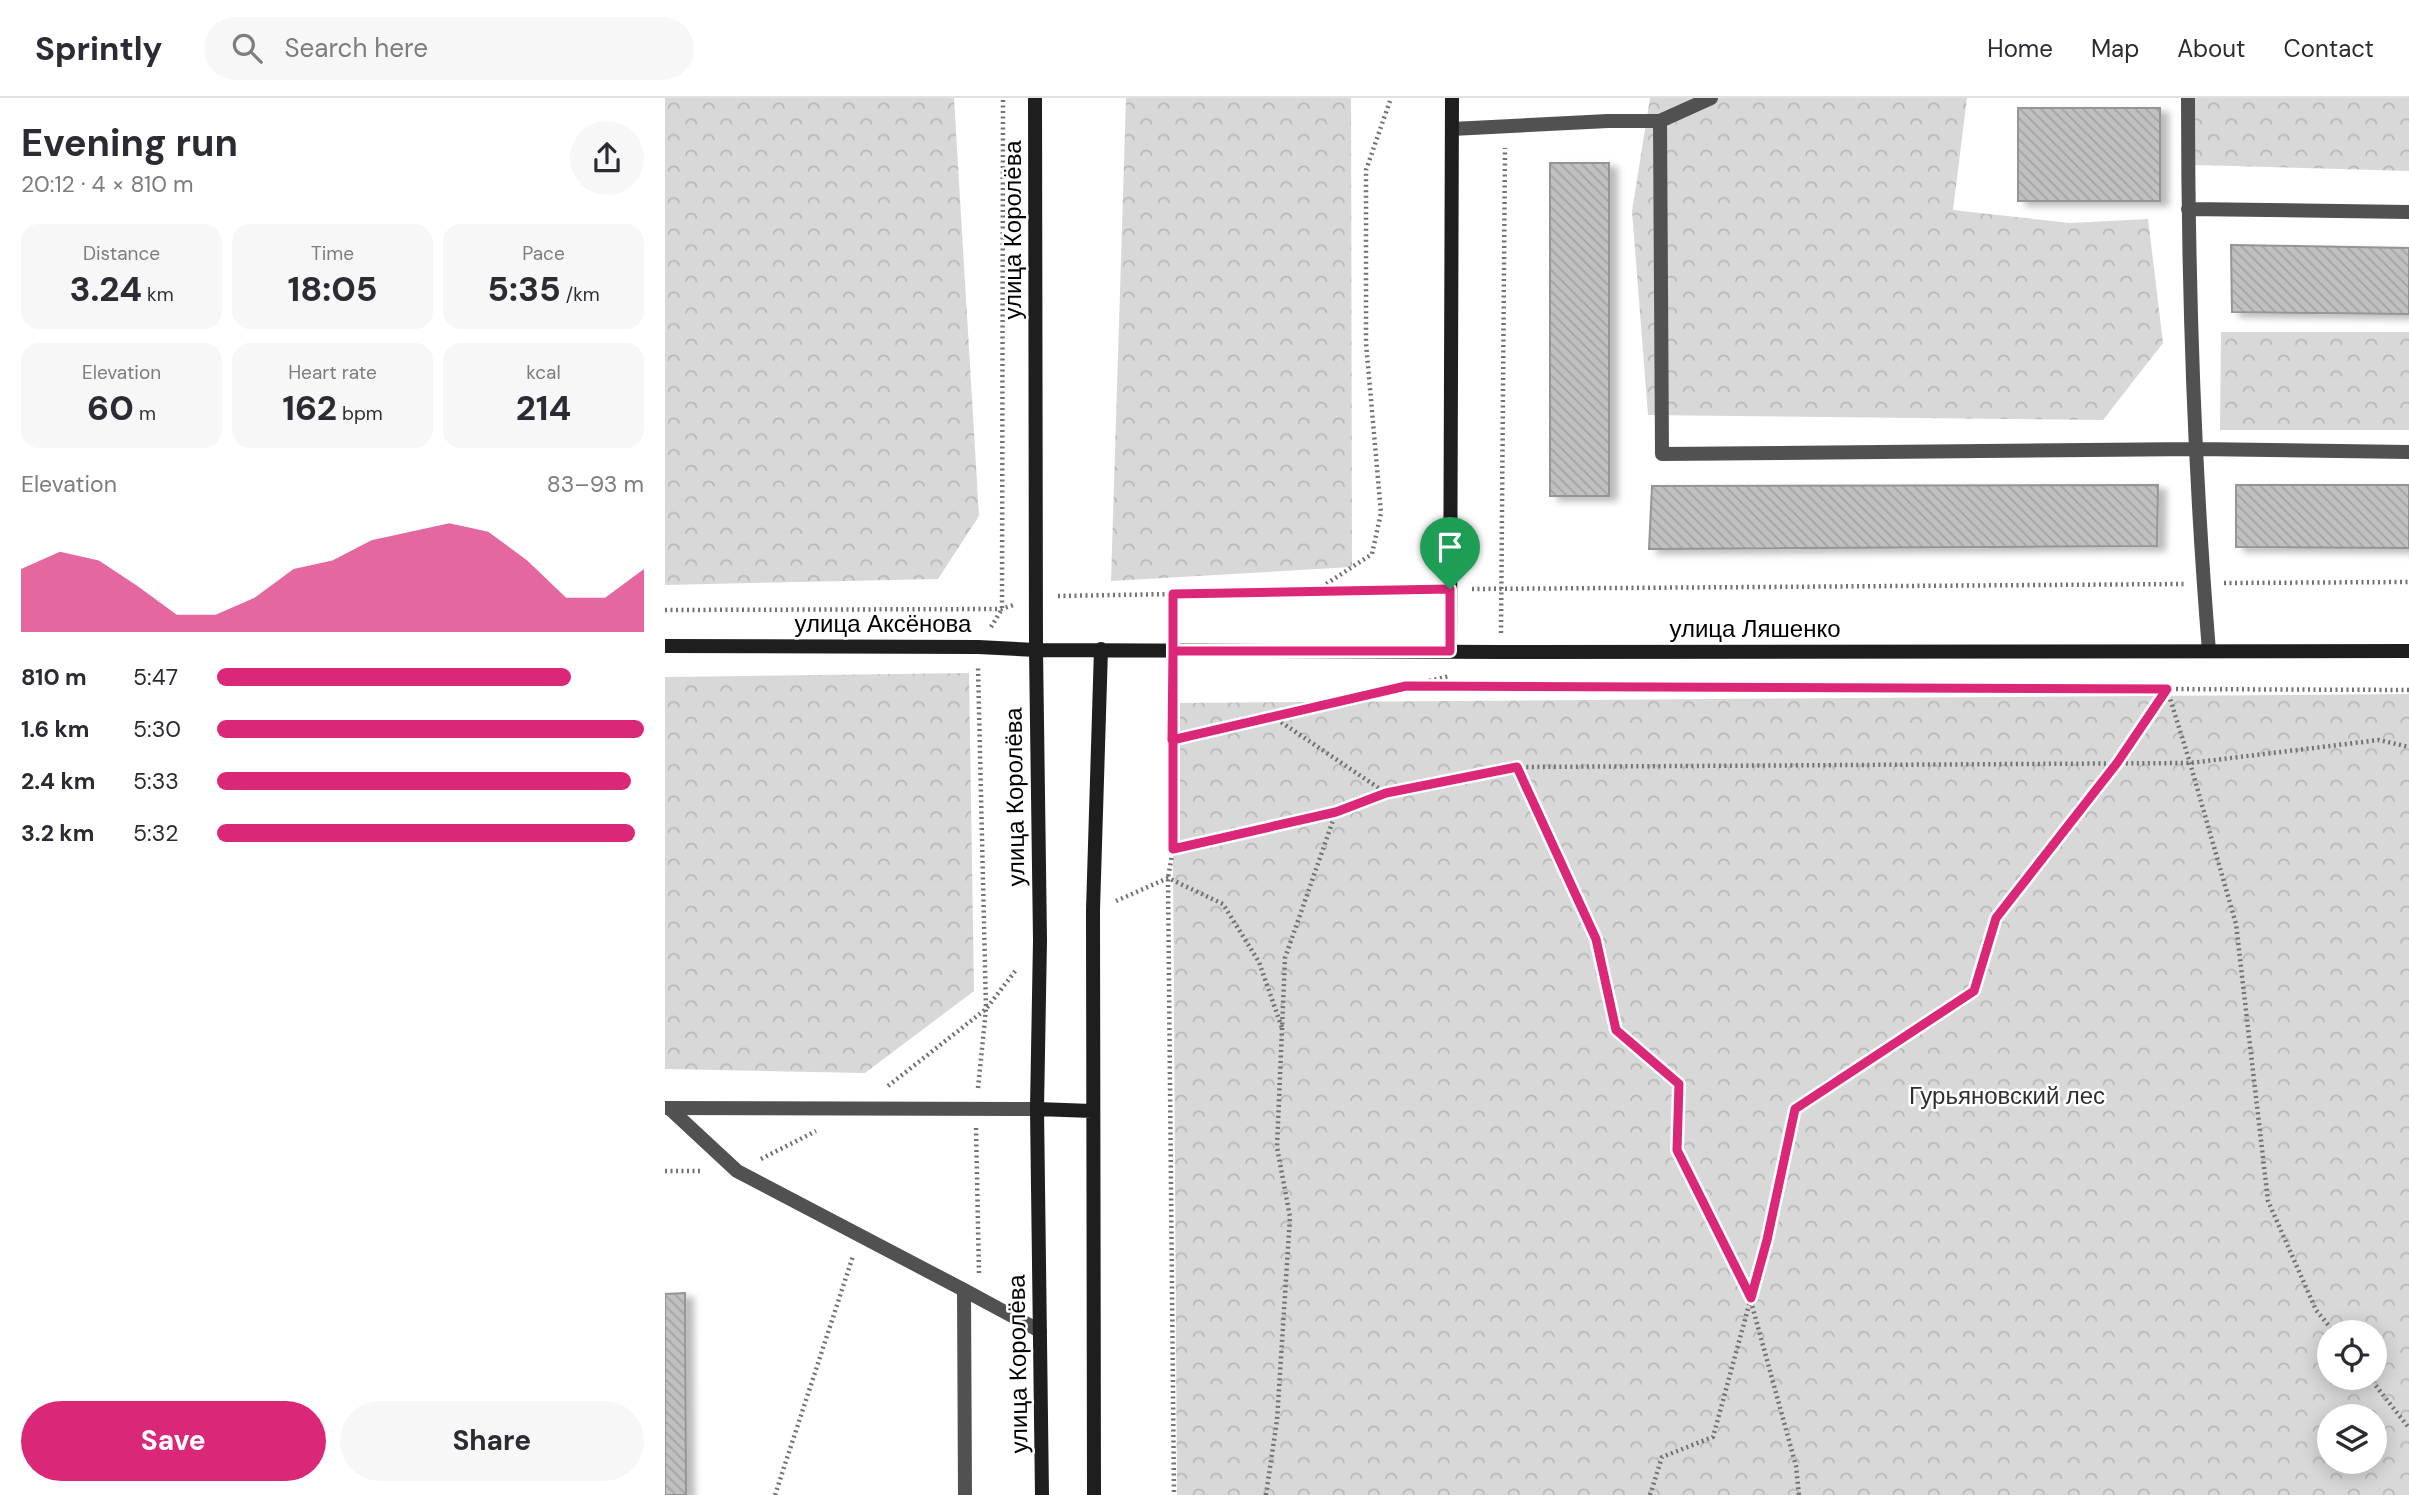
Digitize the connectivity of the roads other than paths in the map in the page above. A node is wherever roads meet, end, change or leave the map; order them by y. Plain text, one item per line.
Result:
1 (1035, 98) edge
2 (1452, 98) edge
3 (1711, 98) edge
4 (2189, 98) edge
5 (1660, 121) junction
6 (1452, 129) junction
7 (2188, 209) junction
8 (2409, 212) edge
9 (2197, 449) junction
10 (2409, 452) edge
11 (665, 646) edge
12 (1101, 649) junction
13 (1036, 650) junction
14 (1450, 651) junction
15 (2209, 651) junction
16 (2409, 651) edge
17 (667, 1108) edge
18 (1037, 1109) junction
19 (1092, 1111) junction
20 (964, 1290) junction
21 (1040, 1331) junction
22 (965, 1495) edge
23 (1042, 1495) edge
24 (1094, 1495) edge

1 - 13 main road, улица Королёва
2 - 6 main road
3 - 5 street
4 - 7 street
5 - 6 street
5 - 9 street
6 - 14 main road
7 - 8 street
7 - 9 street
9 - 10 street
9 - 15 street
11 - 13 main road, улица Аксёнова
12 - 13 main road, улица Аксёнова
12 - 14 main road, улица Ляшенко
12 - 19 main road
13 - 18 main road, улица Королёва
14 - 15 main road, улица Ляшенко
15 - 16 main road, улица Ляшенко
17 - 18 street
17 - 20 street
18 - 19 main road
18 - 21 main road, улица Королёва
19 - 24 main road
20 - 21 street
20 - 22 street
21 - 23 main road, улица Королёва

